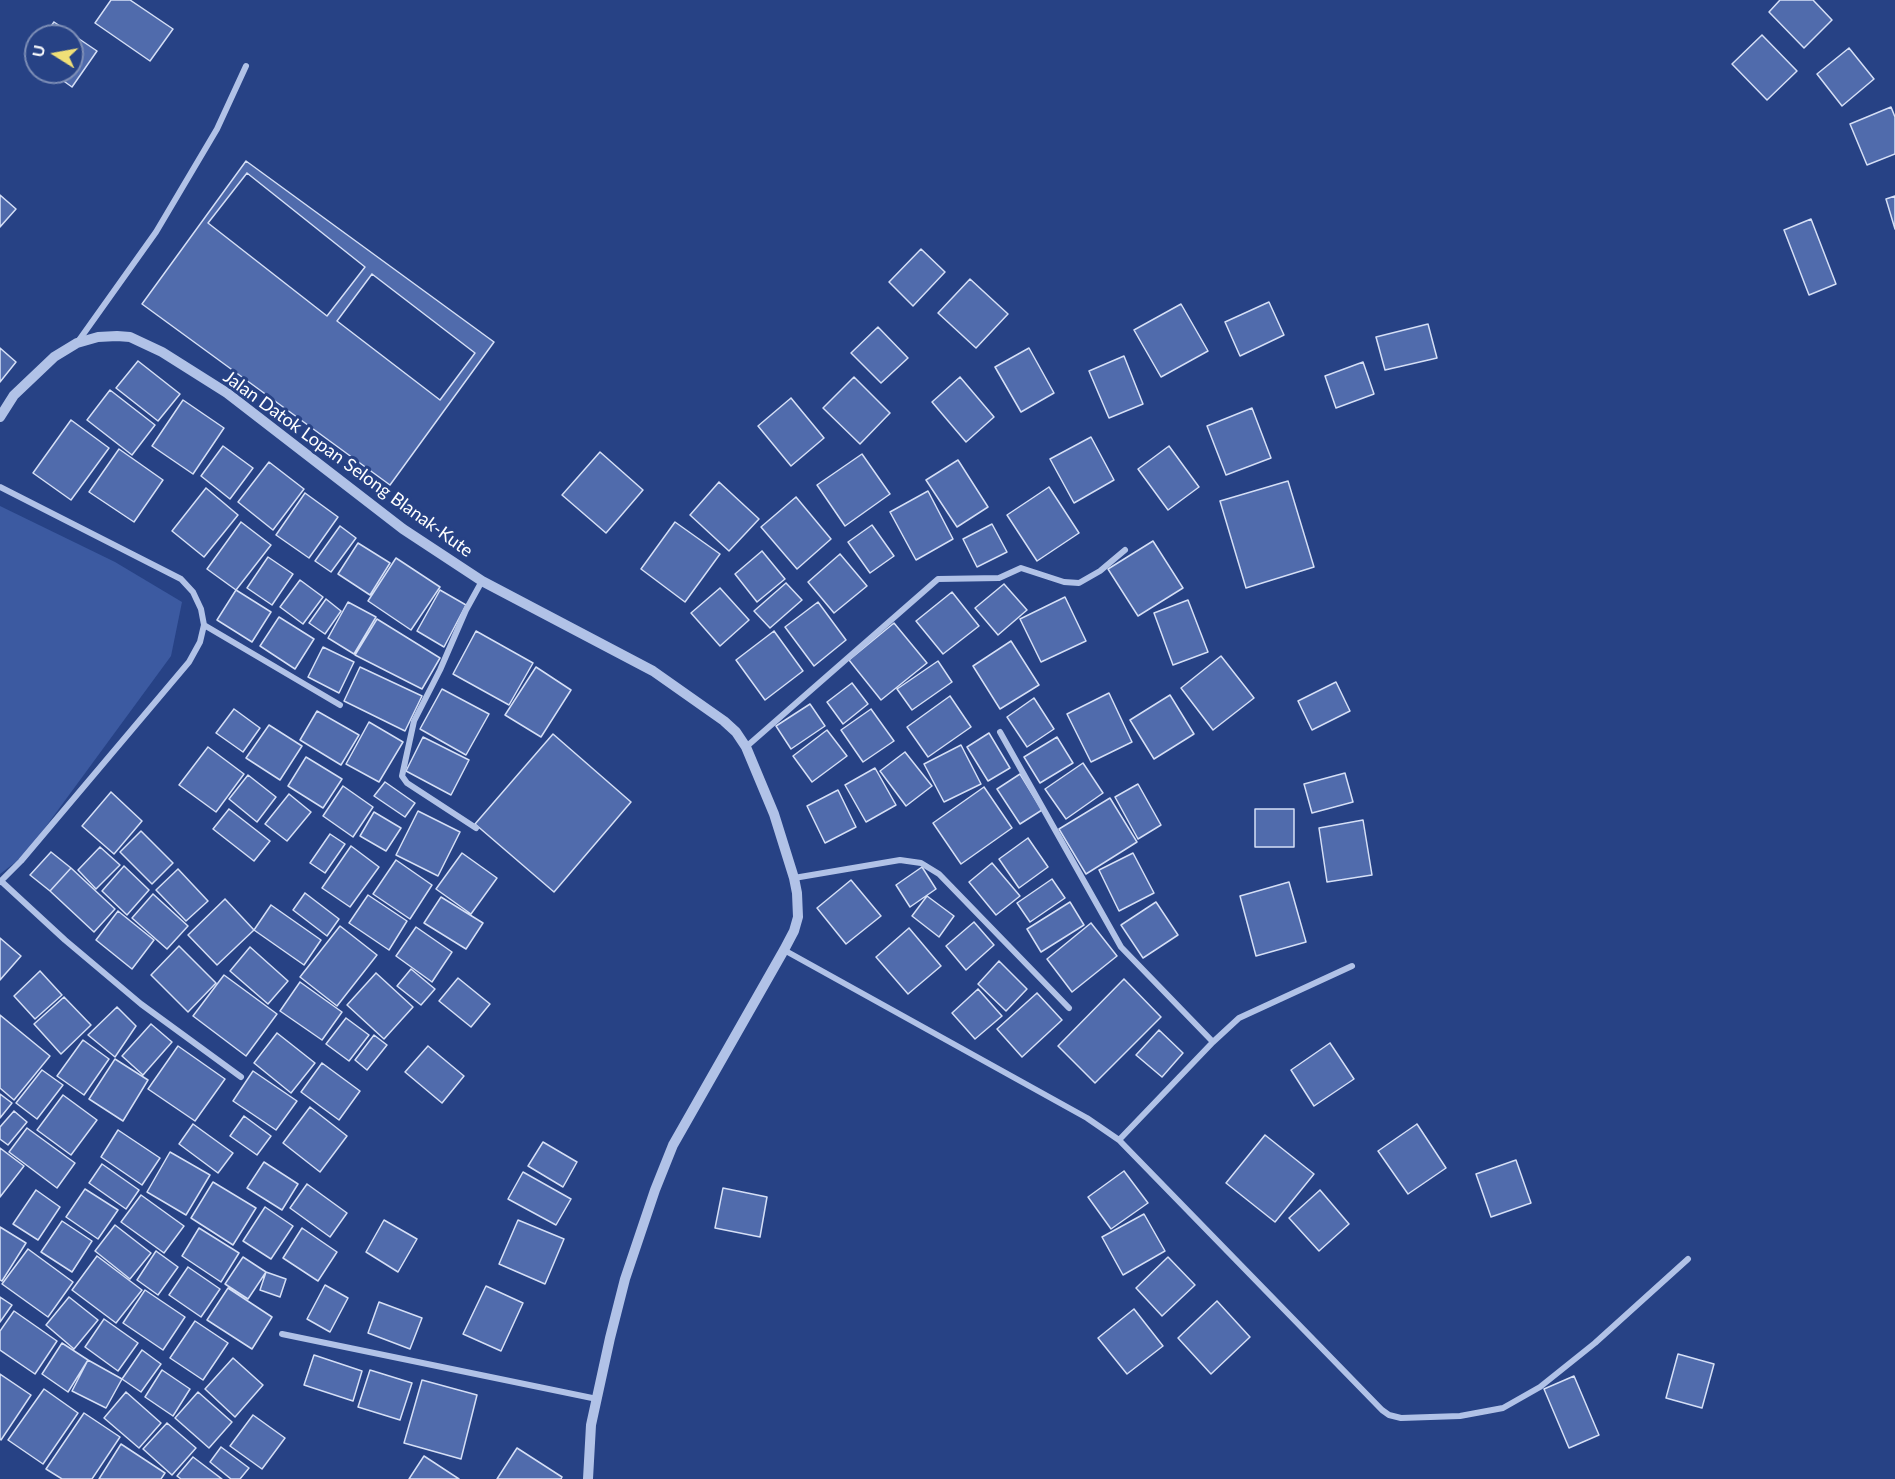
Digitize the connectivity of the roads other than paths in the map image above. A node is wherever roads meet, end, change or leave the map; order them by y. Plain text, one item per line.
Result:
1 (246, 66) dead end
2 (77, 343) junction
3 (0, 417) edge
4 (0, 487) edge
5 (1125, 550) dead end
6 (482, 581) junction
7 (204, 625) junction
8 (340, 705) dead end
9 (1000, 732) dead end
10 (746, 747) junction
11 (476, 828) dead end
12 (794, 878) junction
13 (1, 881) edge
14 (784, 950) junction
15 (1352, 966) dead end
16 (1070, 1008) dead end
17 (1213, 1042) junction
18 (241, 1077) dead end
19 (1119, 1140) junction
20 (1688, 1259) dead end
21 (282, 1334) dead end
22 (597, 1399) junction
23 (588, 1479) edge

1 - 2 street
2 - 3 street, Jalan Datok Lopan Selong Blanak-Kute
2 - 6 street, Jalan Datok Lopan Selong Blanak-Kute
4 - 7 street
5 - 10 street
6 - 10 street, Jalan Datok Lopan Selong Blanak-Kute
6 - 11 street
7 - 8 street
7 - 13 street
9 - 17 street
10 - 12 street, Jalan Datok Lopan Selong Blanak-Kute
12 - 14 street, Jalan Datok Lopan Selong Blanak-Kute
12 - 16 street
13 - 18 street
14 - 19 street
14 - 22 street, Jalan Datok Lopan Selong Blanak-Kute
15 - 17 street
17 - 19 street
19 - 20 street
21 - 22 street
22 - 23 street, Jalan Datok Lopan Selong Blanak-Kute

